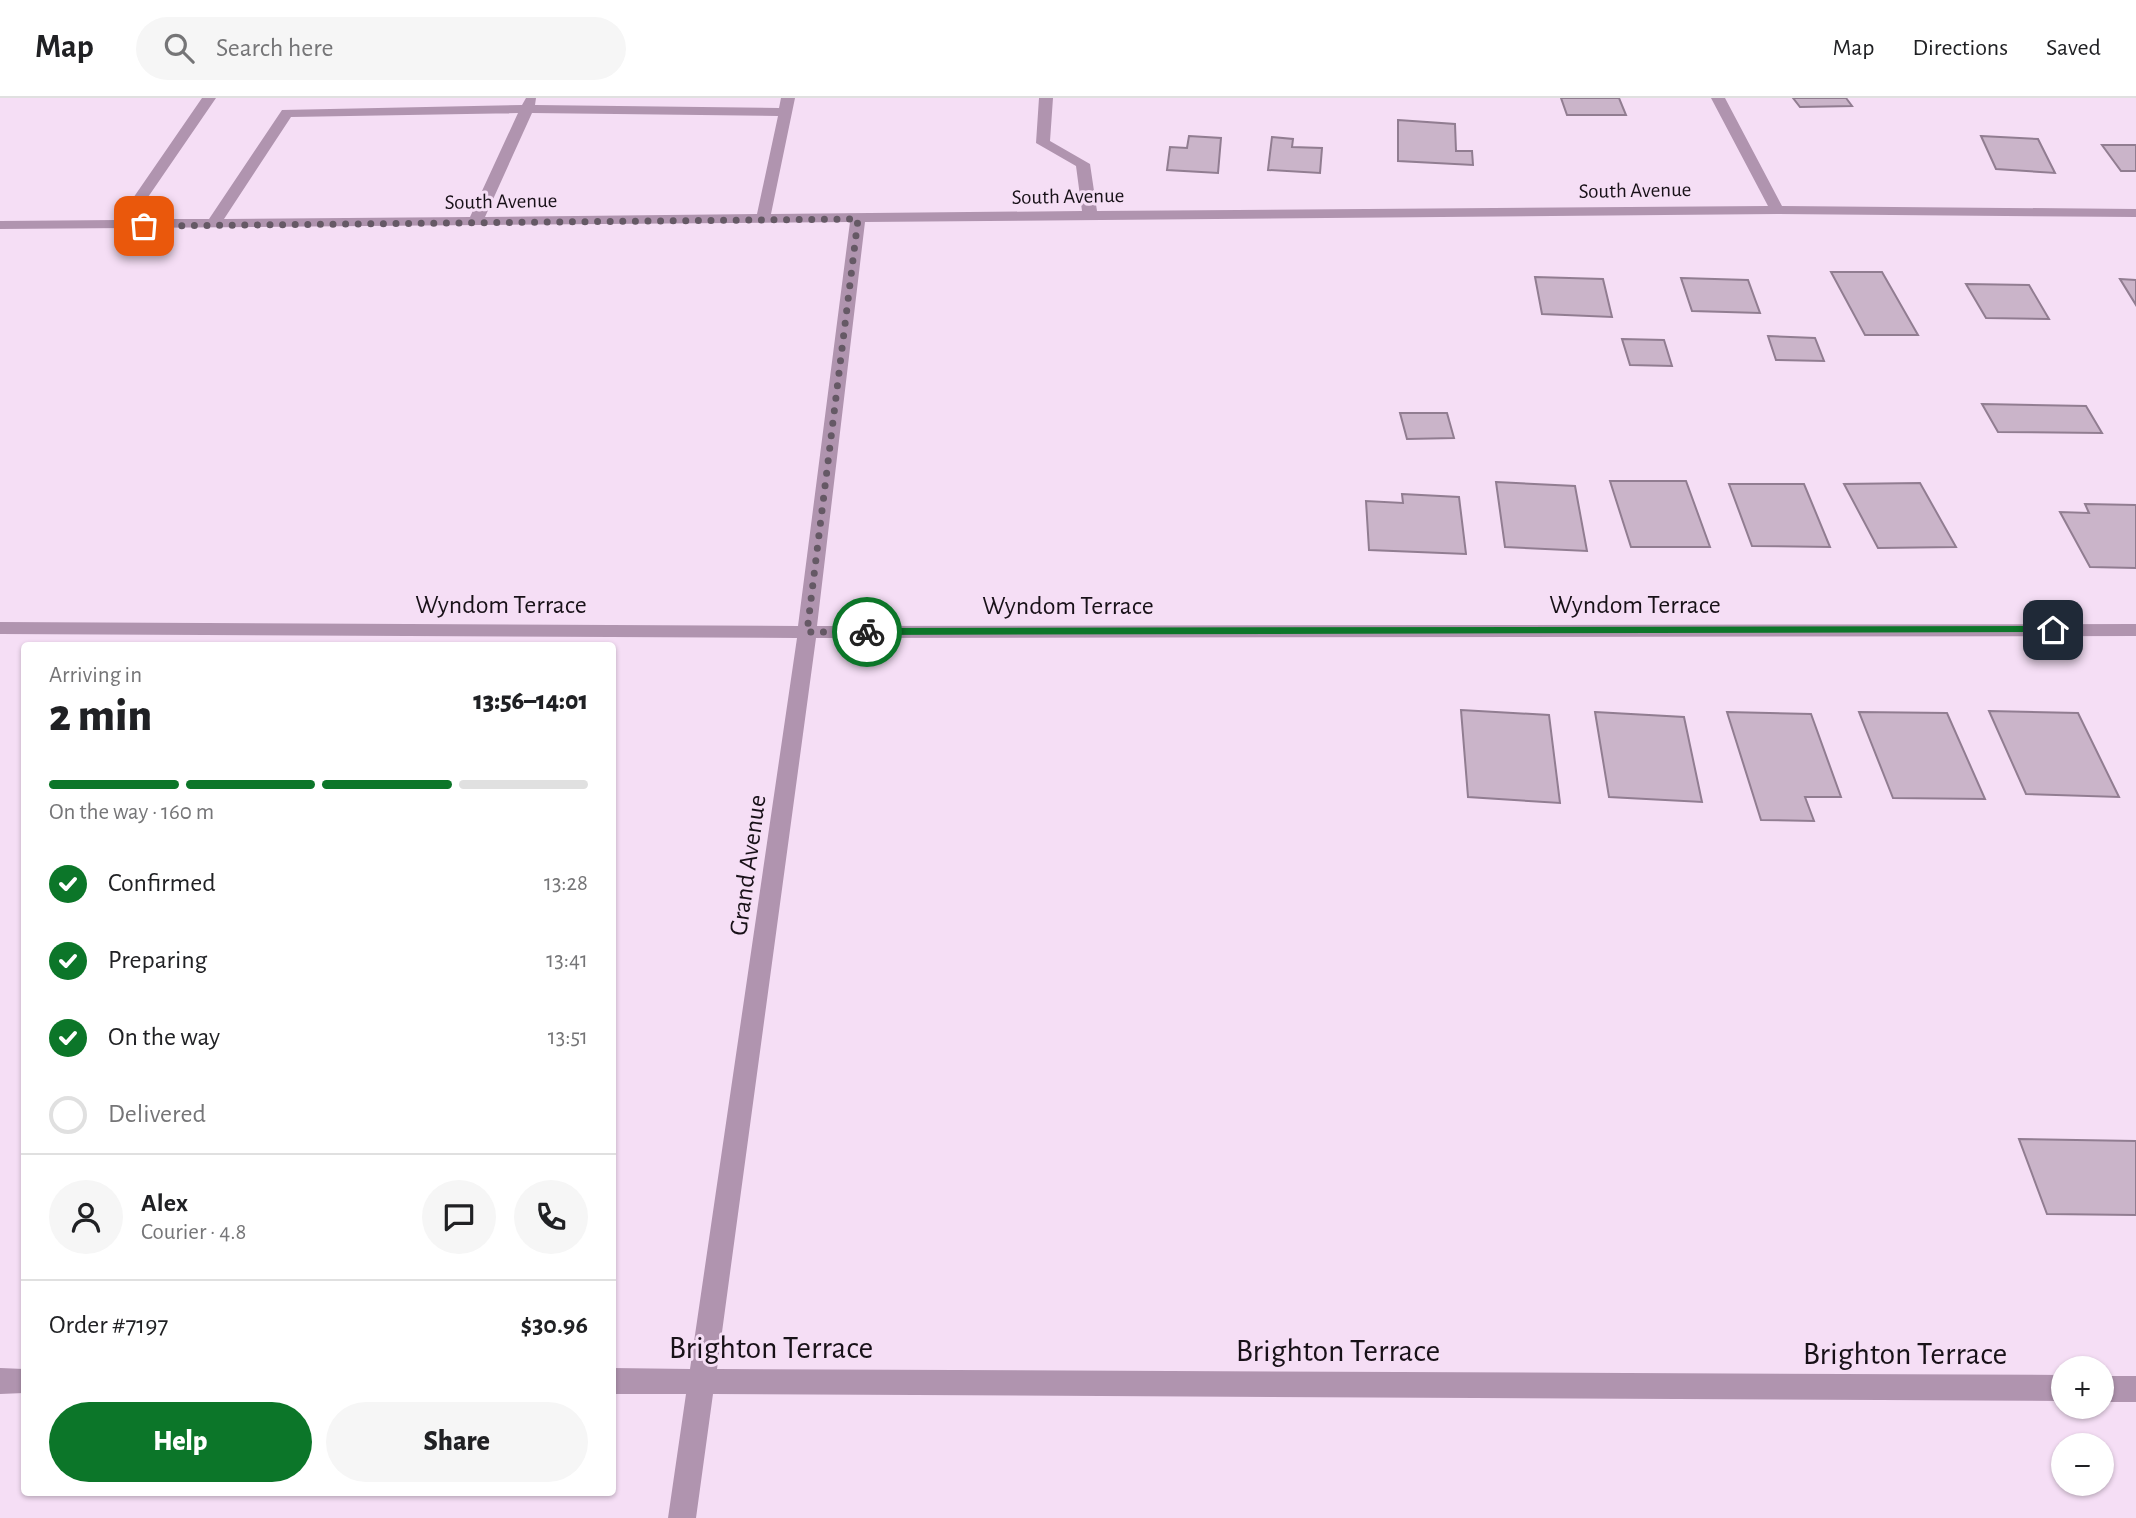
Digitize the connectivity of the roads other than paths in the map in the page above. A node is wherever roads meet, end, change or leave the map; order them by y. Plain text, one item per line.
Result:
1 (209, 98) edge
2 (1046, 98) edge
3 (1718, 98) edge
4 (530, 104) edge
5 (787, 105) edge
6 (1777, 210) junction
7 (2136, 213) edge
8 (1090, 217) junction
9 (858, 219) junction
10 (763, 220) junction
11 (475, 222) junction
12 (0, 225) edge
13 (212, 225) junction
14 (121, 226) junction
15 (0, 628) edge
16 (2136, 630) edge
17 (807, 632) junction
18 (0, 1381) edge
19 (21, 1381) edge
20 (616, 1381) edge
21 (703, 1382) junction
22 (2051, 1388) edge
23 (2114, 1389) edge
24 (2136, 1389) edge
25 (682, 1518) edge

1 - 14 street
2 - 8 street
3 - 6 street
4 - 5 street
4 - 11 street
4 - 13 street
5 - 10 street
6 - 7 street, South Avenue
6 - 8 street, South Avenue
8 - 9 street, South Avenue
9 - 10 street, South Avenue
9 - 17 street, Grand Avenue
10 - 11 street, South Avenue
11 - 13 street, South Avenue
12 - 14 street, South Avenue
13 - 14 street, South Avenue
15 - 17 street, Wyndom Terrace
16 - 17 street, Wyndom Terrace
17 - 21 street, Grand Avenue
18 - 19 street
20 - 21 street, Brighton Terrace
21 - 22 street, Brighton Terrace
21 - 25 street, Grand Avenue
23 - 24 street

